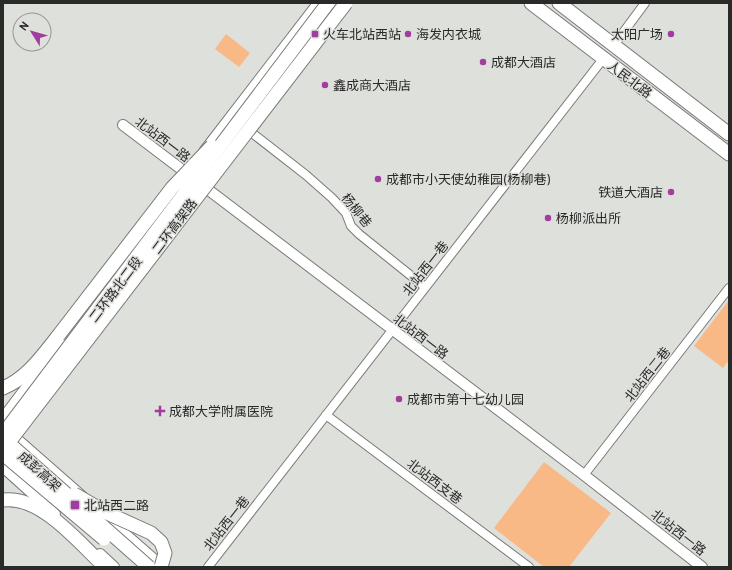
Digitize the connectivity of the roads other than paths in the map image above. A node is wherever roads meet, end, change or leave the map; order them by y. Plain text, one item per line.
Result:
1 (319, 3) edge
2 (328, 3) edge
3 (346, 3) edge
4 (351, 3) edge
5 (531, 3) edge
6 (559, 3) edge
7 (645, 3) edge
8 (614, 45) junction
9 (603, 59) junction
10 (249, 108) junction
11 (123, 125) dead end
12 (252, 133) junction
13 (729, 134) edge
14 (729, 154) edge
15 (187, 174) junction
16 (208, 190) junction
17 (425, 287) junction
18 (729, 288) edge
19 (392, 330) junction
20 (3, 388) edge
21 (326, 415) junction
22 (3, 419) edge
23 (3, 428) edge
24 (3, 434) edge
25 (3, 438) edge
26 (16, 440) junction
27 (3, 450) edge
28 (3, 454) edge
29 (3, 458) edge
30 (3, 467) edge
31 (584, 475) junction
32 (52, 482) junction
33 (3, 500) edge
34 (105, 567) edge
35 (114, 567) edge
36 (137, 567) edge
37 (149, 567) edge
38 (162, 567) edge
39 (208, 567) edge
40 (529, 567) edge
41 (702, 567) edge

1 - 15 main road, 二环路北二段
2 - 10 main road, 二环高架路, bridge
3 - 27 main road, 二环高架路, bridge
4 - 12 main road, 二环路北二段
5 - 9 main road, 人民北路
6 - 8 main road, 人民北路
7 - 8 street
8 - 13 main road, 人民北路
9 - 14 main road, 人民北路
9 - 17 street, 北站西一巷
10 - 20 main road, bridge
10 - 24 main road, 二环高架路, bridge
11 - 15 street, 北站西一路
12 - 16 main road, 二环路北二段
12 - 17 street, 杨柳巷
15 - 16 street, 北站西一路
15 - 22 main road, 二环路北二段
16 - 19 street, 北站西一路
16 - 26 main road, 二环路北二段
17 - 19 street, 北站西一巷
18 - 31 street, 北站西二巷
19 - 21 street, 北站西一巷
19 - 31 street, 北站西一路
21 - 39 street, 北站西一巷
21 - 40 street, 北站西支巷
23 - 26 main road
25 - 32 main road, 成彭高架, bridge
26 - 29 main road, 二环路北二段
26 - 38 main road
28 - 36 main road, 成彭高架, bridge
30 - 35 street
31 - 41 street, 北站西一路
32 - 37 main road, 成彭高架, bridge
32 - 38 main road, bridge
33 - 34 main road

